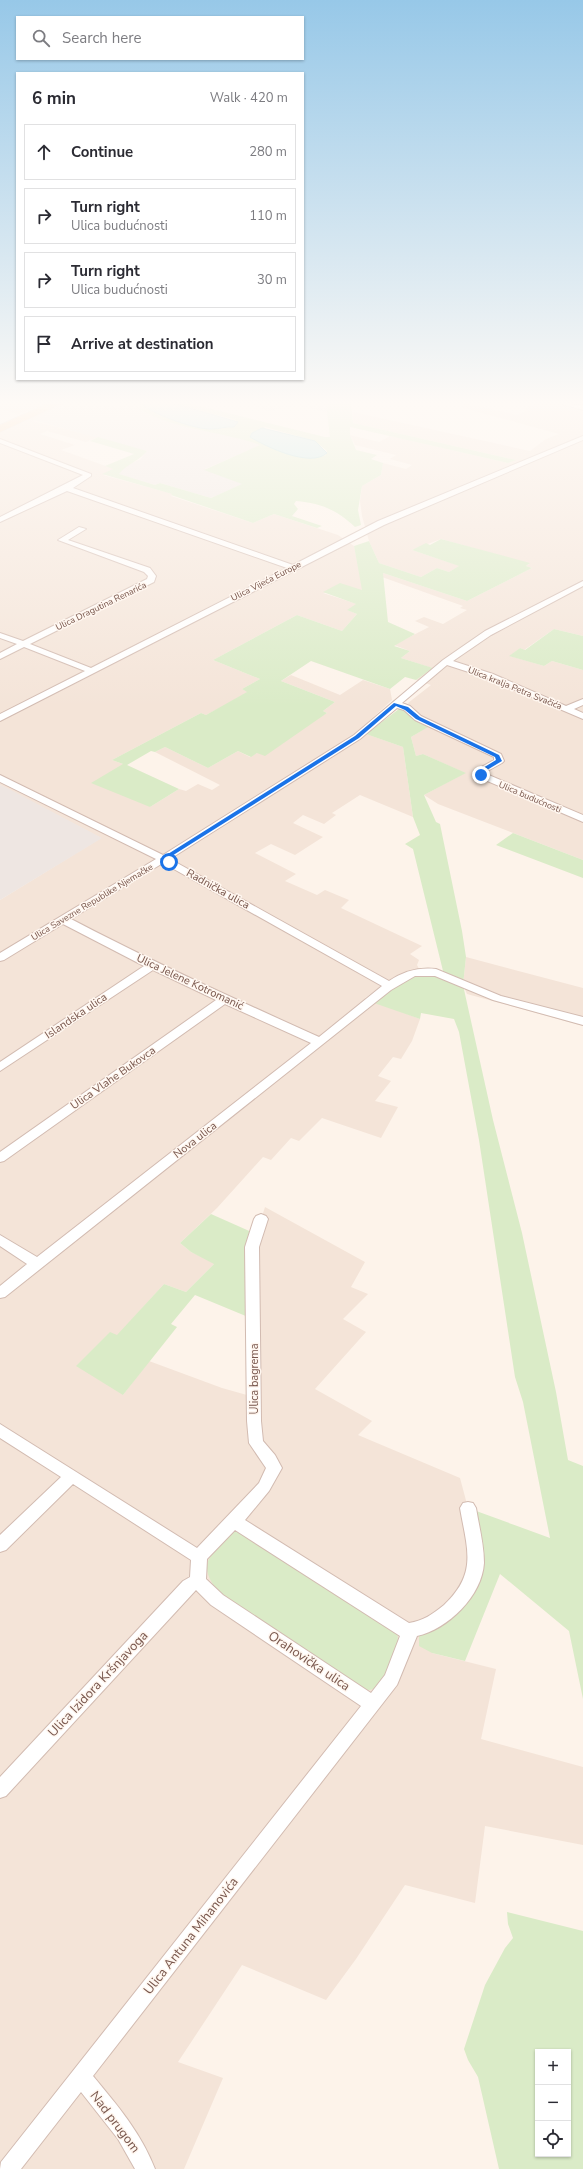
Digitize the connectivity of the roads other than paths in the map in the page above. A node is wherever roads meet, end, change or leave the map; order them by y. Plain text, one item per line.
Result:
1 (33, 504) edge
2 (112, 504) edge
3 (426, 504) edge
4 (0, 520) edge
5 (82, 529) dead end
6 (292, 568) junction
7 (583, 583) edge
8 (0, 635) edge
9 (24, 644) junction
10 (0, 656) edge
11 (446, 662) junction
12 (92, 671) junction
13 (583, 702) edge
14 (395, 704) junction
15 (566, 709) junction
16 (583, 716) edge
17 (0, 718) edge
18 (0, 778) edge
19 (583, 819) edge
20 (163, 859) junction
21 (62, 919) junction
22 (0, 958) edge
23 (152, 966) junction
24 (389, 985) junction
25 (226, 998) junction
26 (583, 1021) edge
27 (319, 1042) junction
28 (0, 1067) edge
29 (0, 1158) edge
30 (261, 1219) dead end
31 (0, 1240) edge
32 (37, 1264) junction
33 (0, 1293) edge
34 (0, 1430) edge
35 (72, 1476) junction
36 (468, 1508) dead end
37 (234, 1522) junction
38 (0, 1545) edge
39 (199, 1557) junction
40 (198, 1581) junction
41 (407, 1631) junction
42 (373, 1704) junction
43 (0, 1790) edge
44 (81, 2077) junction
45 (8, 2169) edge
46 (145, 2169) edge

1 - 4 street
2 - 6 street
3 - 6 street, Ulica Vijeća Europe
5 - 9 street, Ulica Dragutina Renarića
6 - 12 street, Ulica Vijeća Europe
7 - 11 street, Ulica Savezne Republike Njemačke
8 - 9 street
9 - 10 street
9 - 12 street
11 - 14 street, Ulica Savezne Republike Njemačke
11 - 15 street, Ulica kralja Petra Svačića
12 - 17 street, Ulica Vijeća Europe
13 - 15 street
14 - 19 street, Ulica budućnosti
14 - 20 street, Ulica Savezne Republike Njemačke
15 - 16 street, Ulica kralja Petra Svačića
18 - 20 street, Radnička ulica
20 - 21 street, Ulica Savezne Republike Njemačke
20 - 24 street, Radnička ulica
21 - 22 street, Ulica Savezne Republike Njemačke
21 - 23 street, Ulica Jelene Kotromanić
23 - 25 street, Ulica Jelene Kotromanić
23 - 28 street, Islandska ulica
24 - 26 street, Nova ulica
24 - 27 street, Nova ulica
25 - 27 street, Ulica Jelene Kotromanić
25 - 29 street, Ulica Vlahe Bukovca
27 - 32 street, Nova ulica
30 - 37 street, Ulica bagrema
31 - 32 street
32 - 33 street, Nova ulica
34 - 35 street
35 - 38 street
35 - 39 street
36 - 41 street
37 - 39 street
37 - 41 street
39 - 40 street
40 - 42 street, Orahovička ulica
40 - 43 street, Ulica Izidora Kršnjavoga
41 - 42 street
42 - 44 street, Ulica Antuna Mihanovića
44 - 45 street, Ulica Antuna Mihanovića
44 - 46 street, Nad prugom

